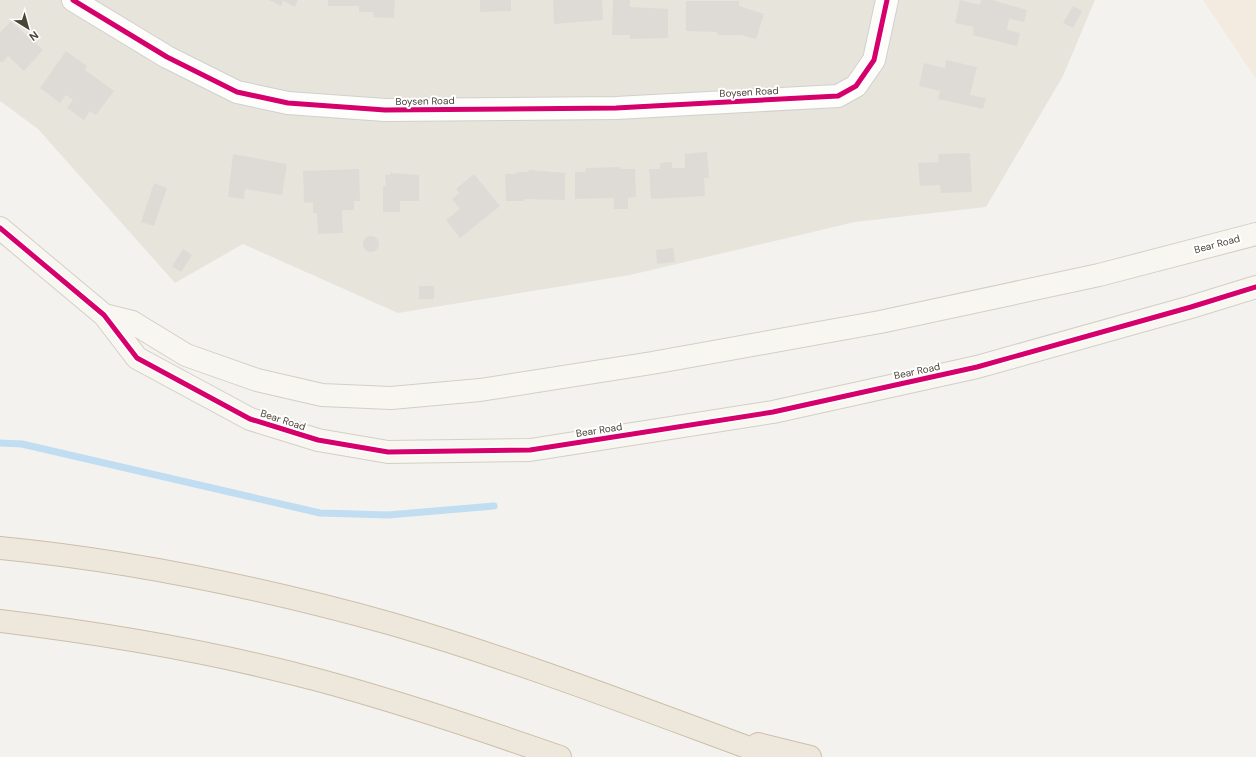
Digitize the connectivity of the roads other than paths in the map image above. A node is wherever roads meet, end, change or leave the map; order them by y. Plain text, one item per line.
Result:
1 (74, 0) edge
2 (887, 0) edge
3 (0, 228) edge
4 (1256, 234) edge
5 (1256, 287) edge
6 (104, 315) junction
7 (0, 548) edge
8 (0, 621) edge
9 (701, 730) junction
10 (560, 757) edge
11 (774, 757) edge
12 (810, 757) edge

1 - 2 street, Boysen Road
3 - 6 street, Bear Road
4 - 6 street, Bear Road
5 - 6 street, Bear Road
7 - 9 highway
8 - 10 highway
9 - 11 highway
9 - 12 highway

